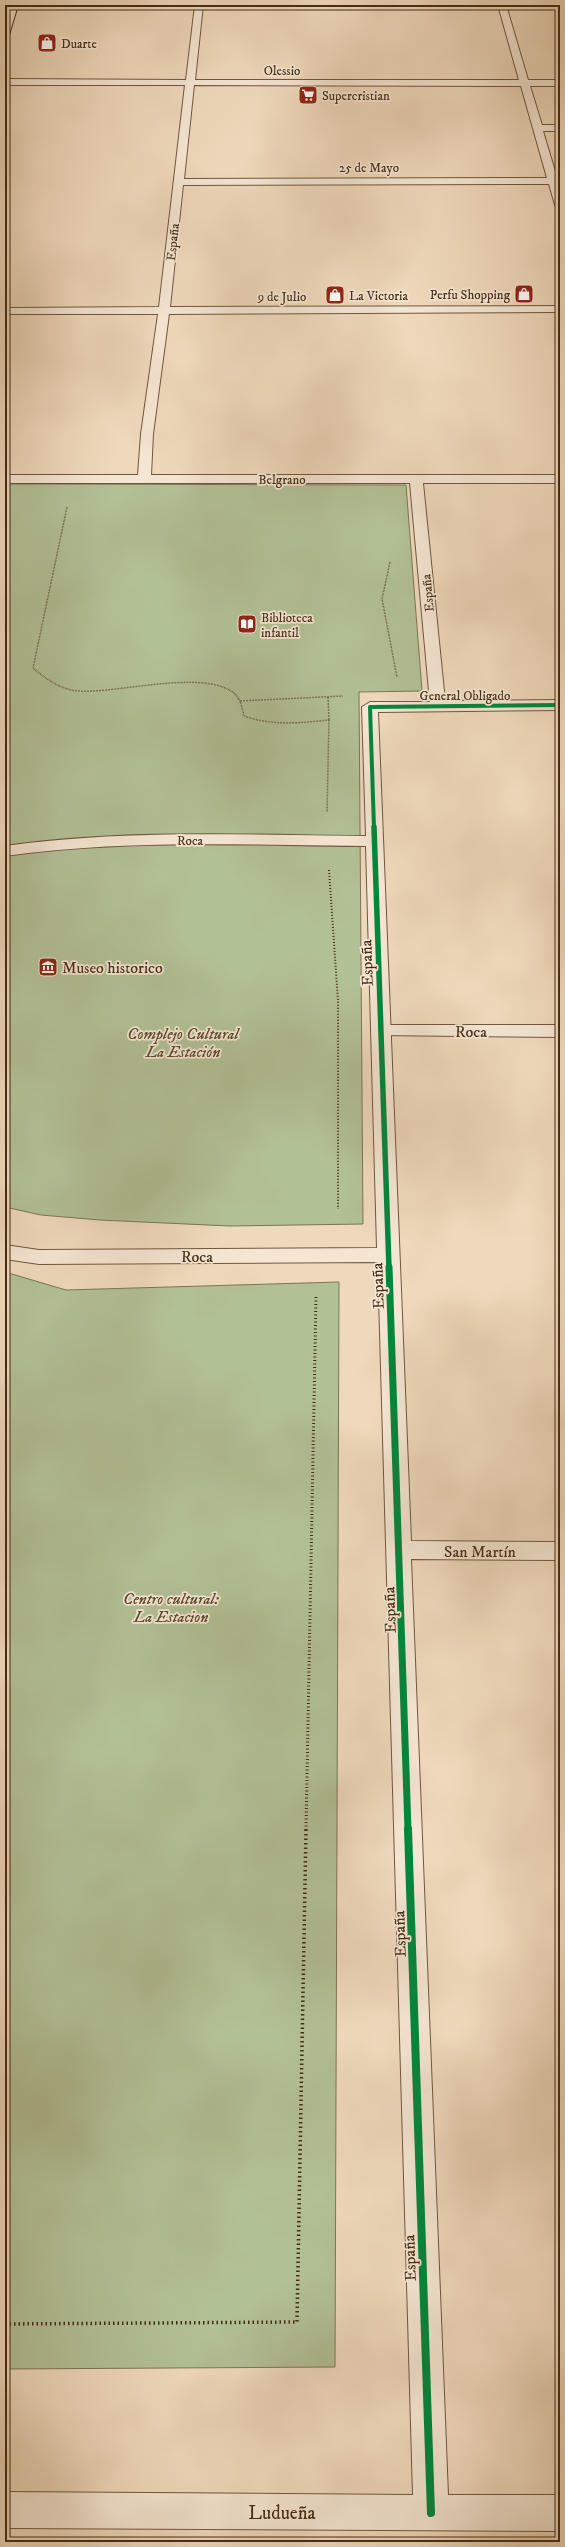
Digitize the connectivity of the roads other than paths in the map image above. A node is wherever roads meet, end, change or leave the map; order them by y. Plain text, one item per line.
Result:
1 (14, 5) edge
2 (199, 5) edge
3 (502, 5) edge
4 (5, 35) edge
5 (5, 82) edge
6 (190, 83) junction
7 (524, 83) junction
8 (560, 83) edge
9 (538, 128) junction
10 (560, 128) edge
11 (557, 181) edge
12 (178, 182) junction
13 (560, 205) edge
14 (560, 309) edge
15 (164, 310) junction
16 (5, 311) edge
17 (5, 479) edge
18 (144, 479) junction
19 (416, 479) junction
20 (560, 479) edge
21 (560, 705) edge
22 (438, 706) junction
23 (370, 707) joint
24 (375, 840) junction
25 (5, 851) edge
26 (381, 1031) junction
27 (560, 1031) edge
28 (5, 1252) edge
29 (389, 1255) junction
30 (400, 1550) junction
31 (560, 1551) edge
32 (5, 2510) edge
33 (431, 2513) junction
34 (560, 2513) edge

1 - 4 street
2 - 6 street, España
3 - 7 street
5 - 6 street, Olessio
6 - 7 street, Olessio
6 - 12 street, España
7 - 8 street, Olessio
7 - 9 street
9 - 10 street
9 - 11 street
11 - 12 street, 25 de Mayo
11 - 13 street
12 - 15 street, España
14 - 15 street, 9 de Julio
15 - 16 street, 9 de Julio
15 - 18 street, España
17 - 18 street, Belgrano
18 - 19 street, Belgrano
19 - 20 street, Belgrano
19 - 22 street, España
21 - 22 street, General Obligado
22 - 23 street, General Obligado
23 - 24 street, España
24 - 25 street, Roca
24 - 26 street, España
26 - 27 street, Roca
26 - 29 street, España
28 - 29 street, Roca
29 - 30 street, España
30 - 31 street, San Martín
30 - 33 street, España
32 - 33 street, Ludueña
33 - 34 street, Ludueña

